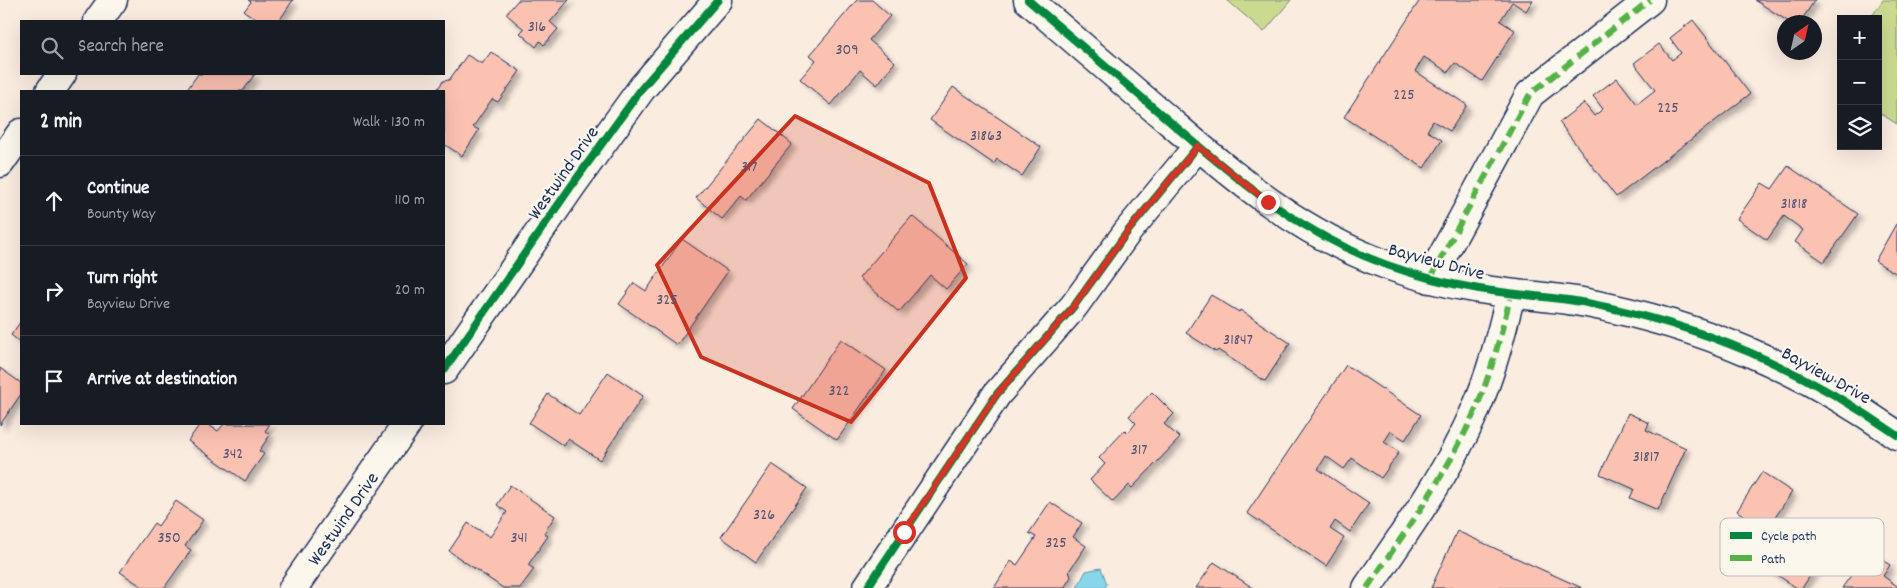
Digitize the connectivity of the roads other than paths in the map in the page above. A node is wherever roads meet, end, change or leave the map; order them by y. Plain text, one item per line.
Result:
1 (113, 0) edge
2 (718, 0) edge
3 (1028, 0) edge
4 (1650, 0) edge
5 (99, 20) edge
6 (61, 75) edge
7 (51, 90) edge
8 (20, 134) edge
9 (1198, 146) junction
10 (0, 164) edge
11 (1430, 278) junction
12 (1510, 294) junction
13 (445, 369) edge
14 (406, 425) edge
15 (1897, 435) edge
16 (293, 588) edge
17 (867, 588) edge
18 (1367, 588) edge

1 - 5 street
2 - 13 street, Westwind Drive
3 - 9 street, Bayview Drive
4 - 11 street
6 - 7 street
8 - 10 street
9 - 11 street, Bayview Drive
9 - 17 street
11 - 12 street, Bayview Drive
12 - 15 street, Bayview Drive
12 - 18 street
14 - 16 street, Westwind Drive

